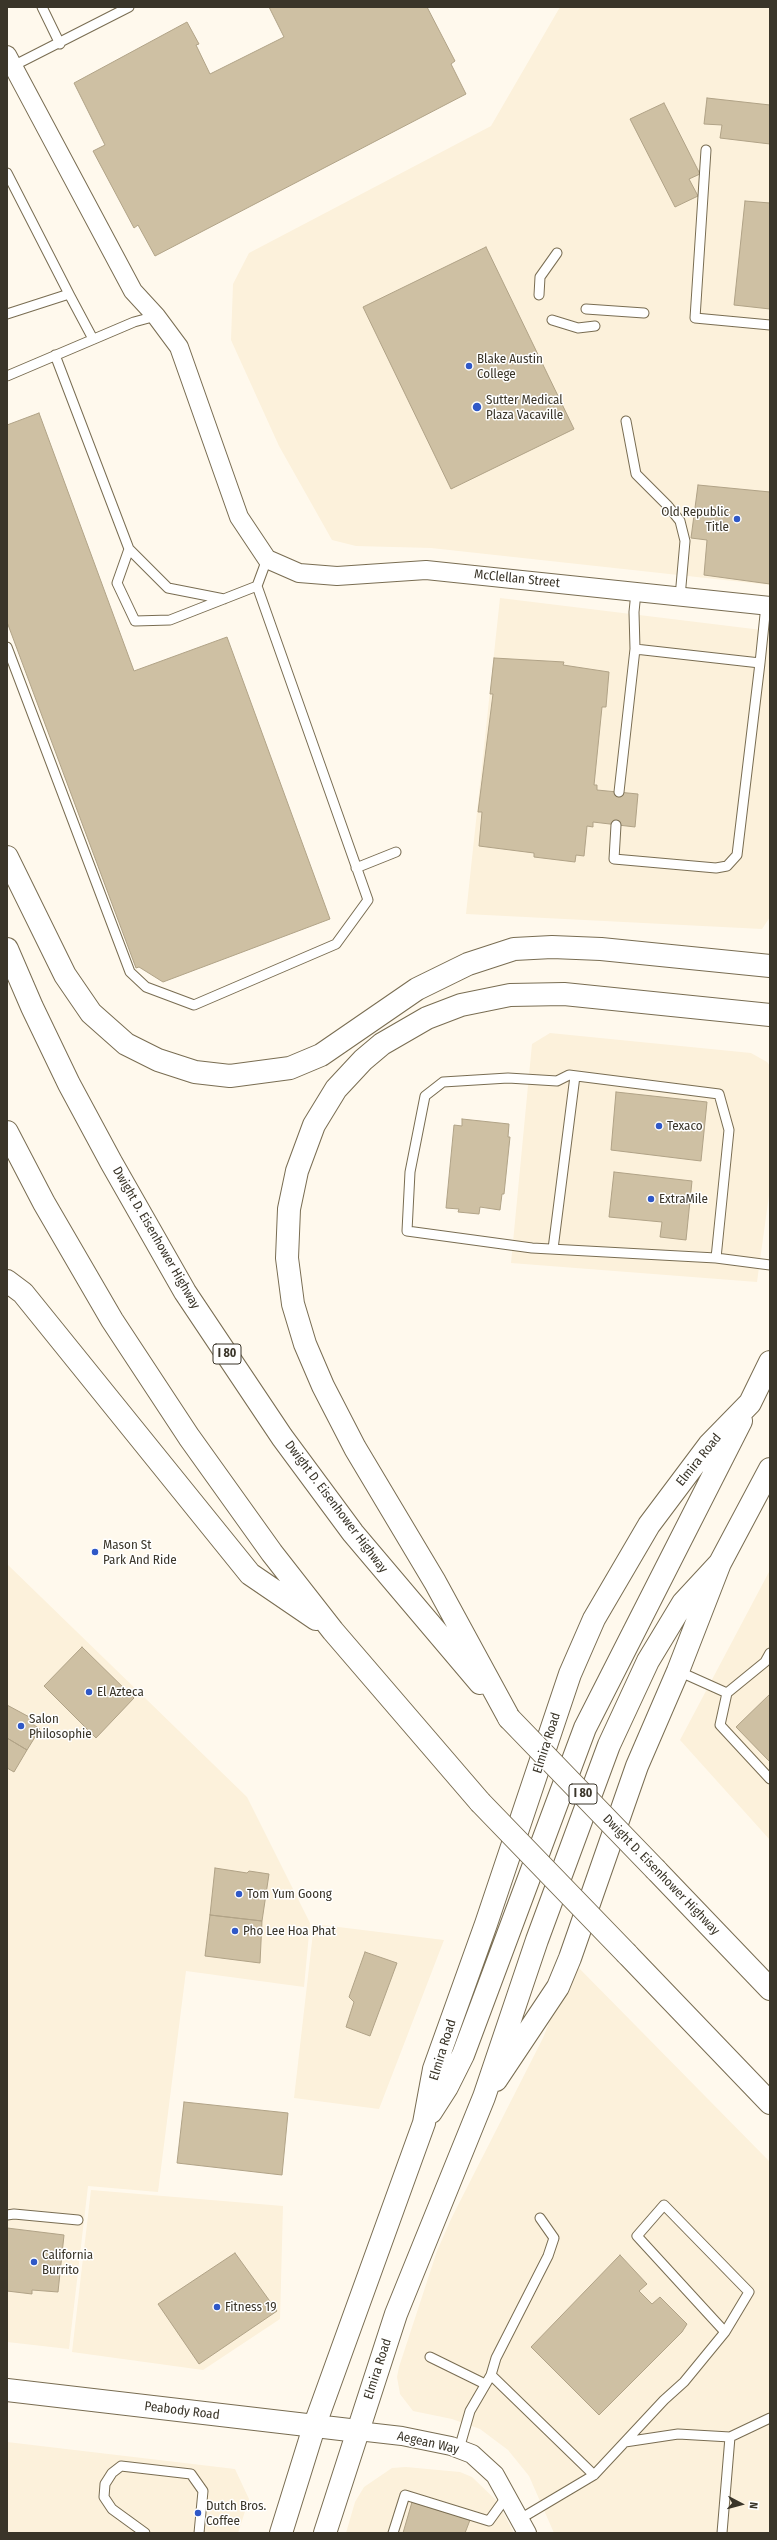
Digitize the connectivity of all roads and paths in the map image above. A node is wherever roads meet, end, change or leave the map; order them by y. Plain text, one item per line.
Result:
1 (42, 7) edge
2 (129, 7) edge
3 (60, 44) junction
4 (10, 60) edge
5 (706, 150) dead end
6 (7, 173) edge
7 (556, 253) dead end
8 (69, 294) junction
9 (539, 295) dead end
10 (586, 309) dead end
11 (644, 313) dead end
12 (7, 314) edge
13 (156, 316) junction
14 (552, 320) dead end
15 (770, 325) edge
16 (595, 326) dead end
17 (94, 339) junction
18 (56, 355) junction
19 (7, 376) edge
20 (626, 421) dead end
21 (129, 549) junction
22 (267, 559) junction
23 (257, 586) junction
24 (636, 592) junction
25 (680, 597) junction
26 (224, 599) junction
27 (768, 605) edge
28 (7, 647) edge
29 (635, 649) junction
30 (760, 663) junction
31 (619, 792) dead end
32 (616, 824) dead end
33 (396, 852) dead end
34 (7, 857) edge
35 (356, 868) junction
36 (7, 949) edge
37 (770, 966) edge
38 (770, 1015) edge
39 (575, 1076) junction
40 (7, 1132) edge
41 (553, 1249) junction
42 (716, 1258) junction
43 (770, 1265) edge
44 (7, 1281) edge
45 (770, 1362) edge
46 (750, 1404) junction
47 (770, 1469) edge
48 (720, 1563) junction
49 (334, 1631) junction
50 (770, 1653) edge
51 (678, 1671) junction
52 (727, 1693) junction
53 (509, 1718) junction
54 (770, 1779) edge
55 (770, 1989) edge
56 (484, 2097) junction
57 (770, 2103) edge
58 (424, 2123) junction
59 (7, 2215) edge
60 (540, 2218) dead end
61 (78, 2220) dead end
62 (725, 2332) junction
63 (430, 2357) dead end
64 (491, 2375) junction
65 (486, 2384) junction
66 (7, 2390) edge
67 (770, 2418) edge
68 (314, 2427) junction
69 (358, 2431) junction
70 (730, 2437) junction
71 (625, 2442) junction
72 (459, 2449) junction
73 (594, 2475) junction
74 (507, 2496) junction
75 (523, 2526) edge
76 (145, 2533) edge
77 (199, 2533) edge
78 (281, 2533) edge
79 (325, 2533) edge
80 (393, 2533) edge
81 (722, 2533) edge

1 - 3 lane
2 - 3 lane
3 - 4 lane
4 - 13 street
5 - 15 lane
6 - 8 lane
7 - 9 lane
8 - 12 lane
8 - 17 lane
10 - 11 lane
13 - 17 lane
13 - 22 street
14 - 16 lane
17 - 18 lane
18 - 19 lane
18 - 21 lane
20 - 25 lane
21 - 26 lane
21 - 26 lane
22 - 23 lane
22 - 24 street, McClellan Street
23 - 26 lane
23 - 35 lane
24 - 25 street, McClellan Street
24 - 29 lane
25 - 27 street, McClellan Street
27 - 30 lane
28 - 35 lane
29 - 30 lane
29 - 31 lane
30 - 32 lane
33 - 35 lane
34 - 37 main road
36 - 53 main road, Dwight D. Eisenhower Highway / I 80
38 - 53 main road
39 - 41 lane
39 - 41 lane
39 - 42 lane
40 - 49 main road
41 - 42 lane
42 - 43 lane
44 - 49 main road
45 - 46 main road, Elmira Road
46 - 58 main road, Elmira Road
46 - 58 main road, Elmira Road
47 - 48 main road, Elmira Road
48 - 51 main road, Elmira Road
48 - 56 main road, Elmira Road
49 - 57 main road, bridge
50 - 52 lane
51 - 52 lane
51 - 56 main road, Elmira Road
52 - 54 lane
53 - 55 main road, Dwight D. Eisenhower Highway / I 80, bridge
56 - 69 main road, Elmira Road
58 - 68 main road, Elmira Road
59 - 61 lane
60 - 64 lane
62 - 62 lane
62 - 71 lane
63 - 65 lane
64 - 65 lane
64 - 73 lane
65 - 72 lane
66 - 68 main road, Peabody Road
67 - 70 lane
68 - 69 main road, Peabody Road
68 - 78 main road, Elmira Road
69 - 72 street, Aegean Way
69 - 79 main road, Elmira Road
70 - 71 lane
70 - 81 lane
71 - 73 lane
72 - 74 street, Aegean Way
73 - 75 lane
74 - 75 street, Aegean Way
74 - 80 lane
76 - 77 lane

